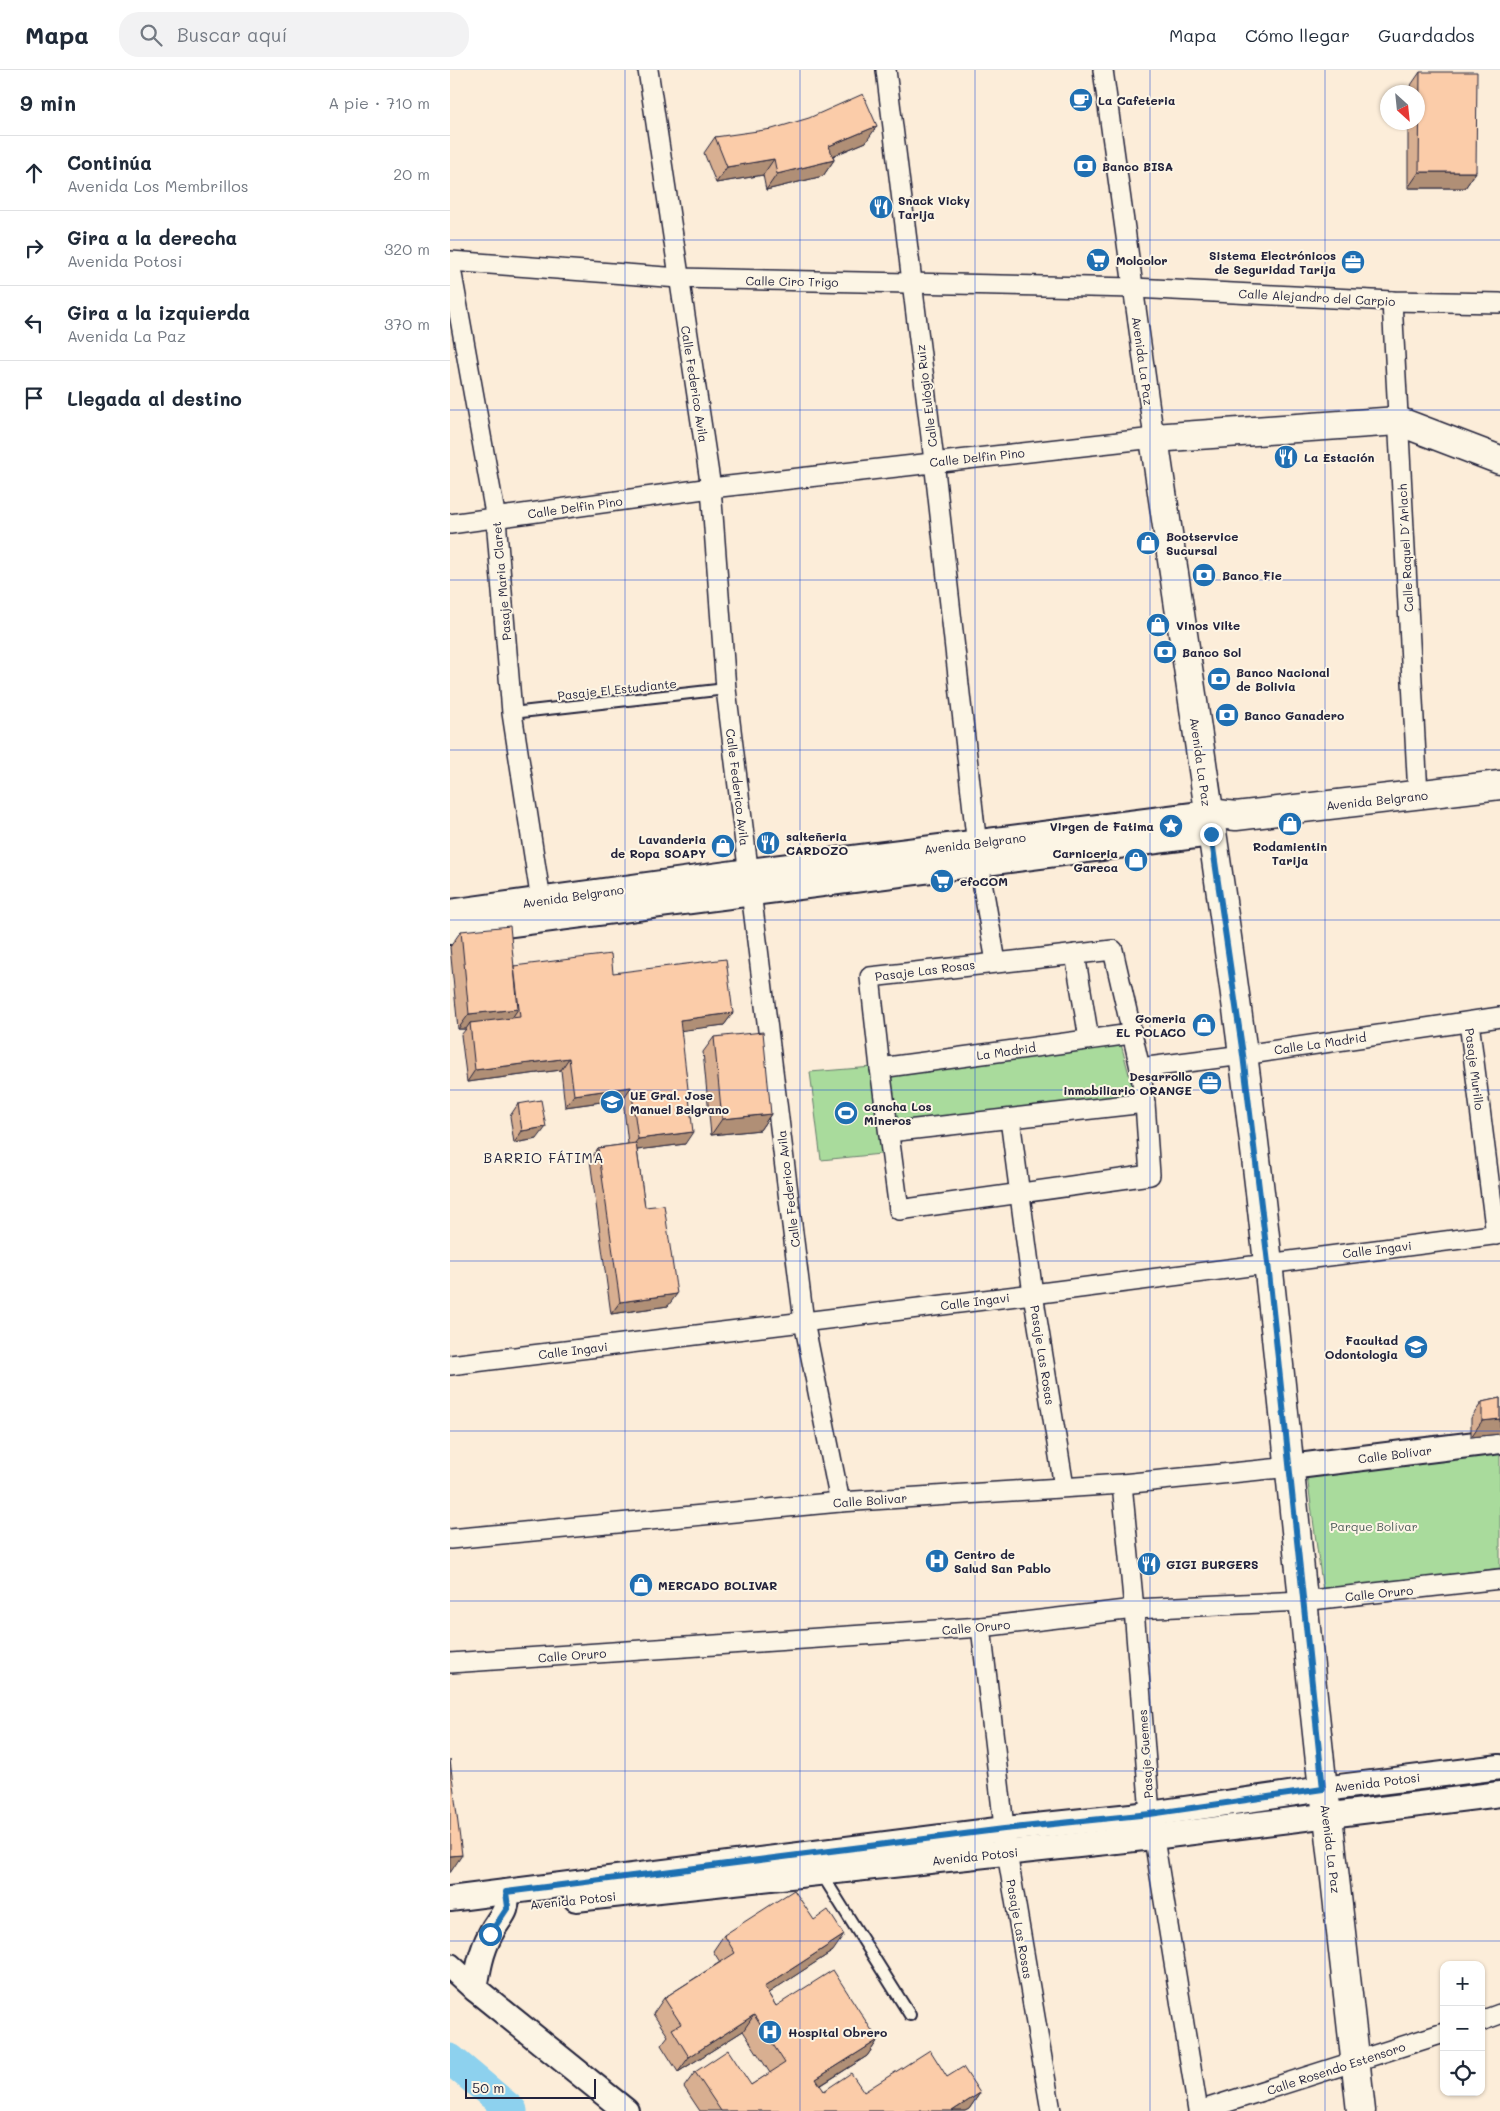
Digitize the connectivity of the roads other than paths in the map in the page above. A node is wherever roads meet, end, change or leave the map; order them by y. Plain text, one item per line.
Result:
1 (648, 70) edge
2 (886, 70) edge
3 (1103, 70) edge
4 (450, 262) edge
5 (679, 278) junction
6 (913, 284) junction
7 (1134, 288) junction
8 (1392, 301) junction
9 (1500, 303) edge
10 (1398, 422) junction
11 (1154, 438) junction
12 (1500, 460) edge
13 (934, 461) junction
14 (711, 488) junction
15 (496, 519) junction
16 (450, 524) edge
17 (726, 689) junction
18 (512, 713) junction
19 (1500, 785) edge
20 (1418, 795) junction
21 (1210, 823) junction
22 (979, 853) junction
23 (750, 882) junction
24 (540, 901) junction
25 (450, 912) edge
26 (450, 932) edge
27 (1076, 954) junction
28 (996, 962) junction
29 (1500, 1017) edge
30 (1469, 1022) junction
31 (1132, 1034) junction
32 (1089, 1039) junction
33 (1243, 1055) junction
34 (880, 1068) junction
35 (1140, 1068) junction
36 (1145, 1103) junction
37 (1010, 1119) junction
38 (889, 1132) junction
39 (1019, 1193) junction
40 (1498, 1234) edge
41 (1268, 1263) junction
42 (1033, 1294) junction
43 (804, 1322) junction
44 (450, 1365) edge
45 (1500, 1441) edge
46 (1290, 1467) junction
47 (1122, 1484) junction
48 (1064, 1486) junction
49 (840, 1502) junction
50 (450, 1539) edge
51 (1500, 1579) edge
52 (1302, 1601) junction
53 (1134, 1609) junction
54 (981, 1627) junction
55 (450, 1663) edge
56 (1500, 1767) edge
57 (1323, 1789) junction
58 (1500, 1794) edge
59 (1328, 1816) junction
60 (1151, 1826) junction
61 (1004, 1829) junction
62 (1007, 1853) junction
63 (818, 1863) junction
64 (450, 1899) edge
65 (507, 1899) junction
66 (450, 1914) edge
67 (450, 1966) edge
68 (475, 1989) junction
69 (1500, 2014) edge
70 (910, 2015) dead end
71 (1485, 2019) edge
72 (1440, 2034) edge
73 (1355, 2062) junction
74 (626, 2111) edge
75 (1051, 2111) edge
76 (1199, 2111) edge
77 (1361, 2111) edge

1 - 5 street, Calle Federico Avila
2 - 6 street, Calle Eulógio Ruiz
3 - 7 street, Avenida La Paz
4 - 5 street, Calle Ciro Trigo
4 - 15 street, Pasaje Maria Claret
5 - 6 street, Calle Ciro Trigo
5 - 14 street, Calle Federico Avila
6 - 7 street, Calle Ciro Trigo
6 - 13 street, Calle Eulógio Ruiz
7 - 8 street, Calle Alejandro del Carpio
7 - 11 street, Avenida La Paz
8 - 9 street, Calle Alejandro del Carpio
8 - 10 street, Calle Raquel D´Arlach
10 - 11 main road, Calle Delfin Pino
10 - 12 main road, Calle Delfin Pino
10 - 20 street, Calle Raquel D´Arlach
11 - 13 street, Calle Delfin Pino
11 - 21 main road, Avenida La Paz
13 - 14 street, Calle Delfin Pino
13 - 22 street, Calle Eulógio Ruiz
14 - 15 street, Calle Delfin Pino
14 - 17 street, Calle Federico Avila
15 - 16 street, Calle Delfin Pino
15 - 18 street, Pasaje Maria Claret
17 - 18 lane, Pasaje El Estudiante
17 - 23 street, Calle Federico Avila
18 - 24 street, Pasaje Maria Claret
19 - 20 main road, Avenida Belgrano
20 - 21 main road, Avenida Belgrano
21 - 22 street, Avenida Belgrano
21 - 33 main road, Avenida La Paz
22 - 23 street, Avenida Belgrano
22 - 28 street, Calle Eulógio Ruiz
23 - 24 street, Avenida Belgrano
23 - 26 street, Avenida Belgrano
23 - 43 street, Calle Federico Avila
24 - 25 street, Avenida Belgrano
27 - 28 street, Pasaje Las Rosas
27 - 31 street, Pasaje Las Rosas
27 - 32 street
28 - 34 street, Pasaje Las Rosas
29 - 30 street, Calle La Madrid
30 - 33 street, Calle La Madrid
30 - 40 street, Pasaje Murillo
31 - 32 street, La Madrid
31 - 35 street, Pasaje Las Rosas
32 - 34 street, La Madrid
33 - 35 street, Calle La Madrid
33 - 41 main road, Avenida La Paz
34 - 38 street, Pasaje Las Rosas
35 - 36 street, Pasaje Las Rosas
36 - 37 street
36 - 39 street, Pasaje Las Rosas
37 - 38 street
37 - 39 street
38 - 39 street, Pasaje Las Rosas
39 - 42 street, Pasaje Las Rosas
40 - 41 street, Calle Ingavi
41 - 42 street, Calle Ingavi
41 - 46 main road, Avenida La Paz
42 - 43 street, Calle Ingavi
42 - 48 street, Pasaje Las Rosas
43 - 44 street, Calle Ingavi
43 - 49 street, Calle Federico Avila
45 - 46 street, Calle Bolívar
46 - 47 street, Calle Bolivar
46 - 52 main road, Avenida La Paz
47 - 48 street, Calle Bolivar
47 - 53 street, Pasaje Guemes
48 - 49 street, Calle Bolivar
49 - 50 street, Calle Bolivar
51 - 52 street, Calle Oruro
52 - 53 street, Calle Oruro
52 - 57 main road, Avenida La Paz
53 - 54 street, Calle Oruro
53 - 60 street, Pasaje Guemes
54 - 55 street, Calle Oruro
54 - 61 street, Pasaje Las Rosas
56 - 57 street, Avenida Potosi
57 - 59 main road, Avenida La Paz
57 - 60 street, Avenida Potosi
58 - 59 street, Avenida Potosi
59 - 60 street, Avenida Potosi
59 - 73 main road, Avenida La Paz
60 - 61 street, Avenida Potosi
60 - 62 street, Avenida Potosi
60 - 76 street, Pasaje Guemes
61 - 62 street, Pasaje Las Rosas
61 - 63 street, Avenida Potosi
62 - 63 street, Avenida Potosi
62 - 75 street, Pasaje Las Rosas
63 - 65 street, Avenida Potosi
63 - 70 lane
64 - 65 street, Avenida Potosi
65 - 66 street, Avenida Potosi
65 - 68 street
67 - 68 street
68 - 74 street
69 - 71 street
72 - 73 street, Calle Rosendo Estensoro
73 - 76 street, Calle Rosendo Estensoro
73 - 77 main road, Avenida La Paz

